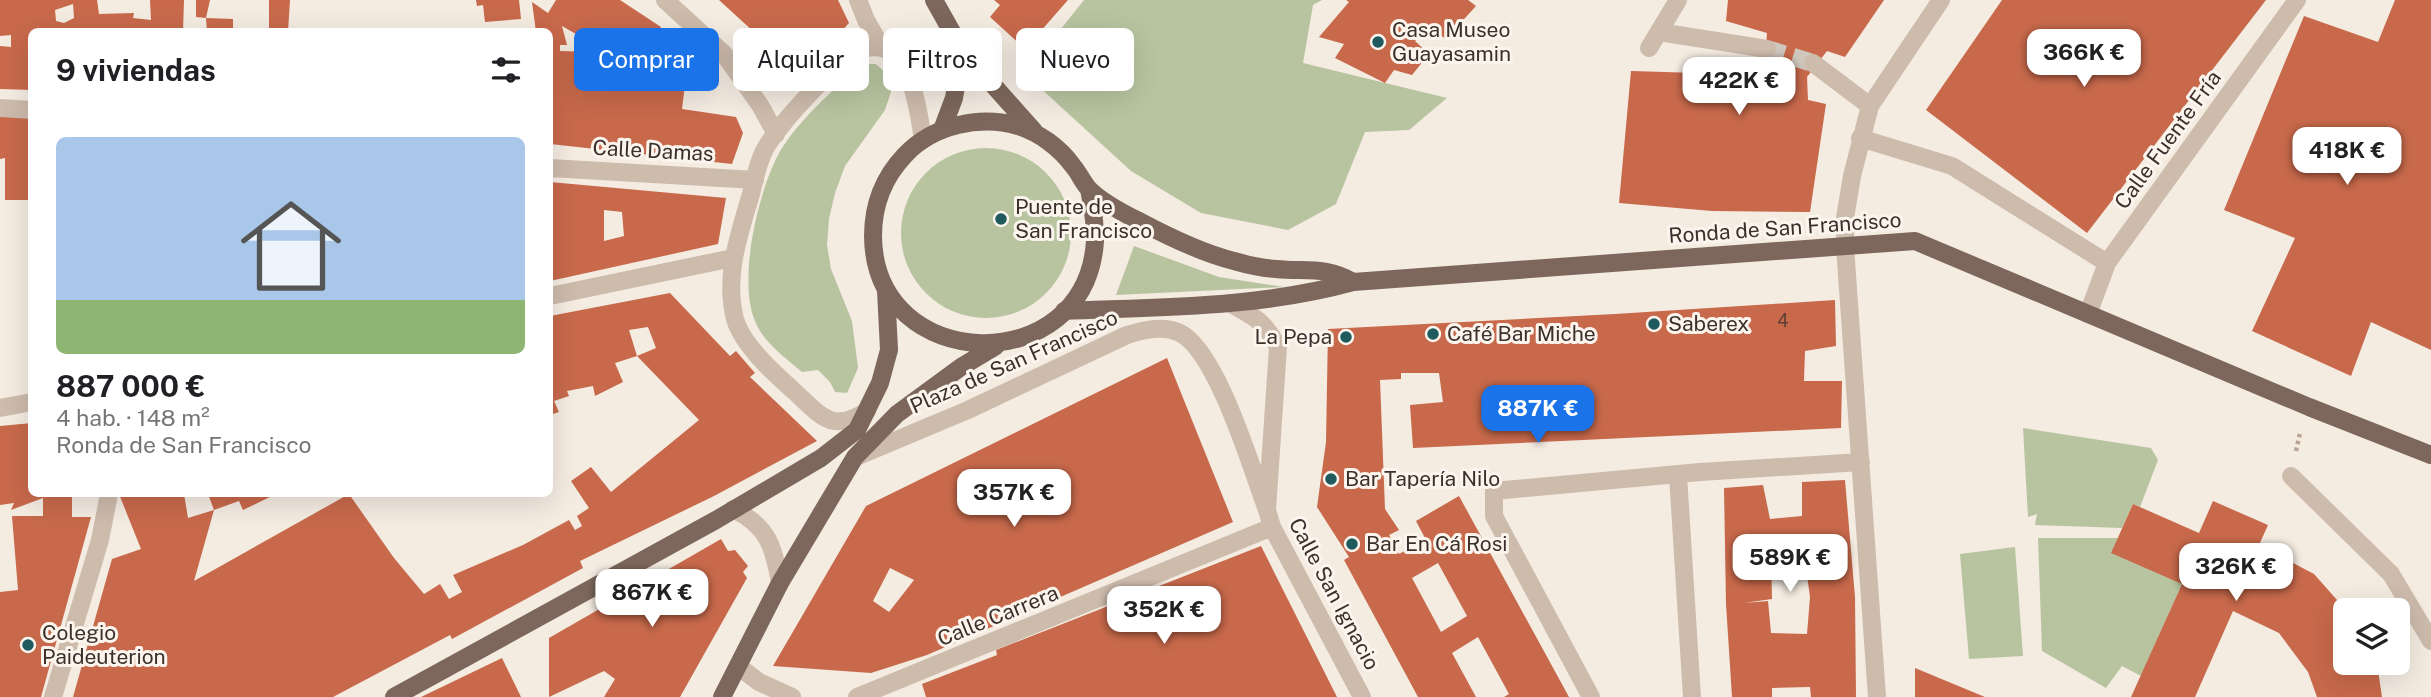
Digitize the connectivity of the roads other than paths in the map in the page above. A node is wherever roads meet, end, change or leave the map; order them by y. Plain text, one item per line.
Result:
1 (665, 0) edge
2 (858, 0) edge
3 (934, 0) edge
4 (1678, 0) edge
5 (1941, 0) edge
6 (2297, 0) edge
7 (950, 28) edge
8 (1659, 32) junction
9 (882, 48) junction
10 (1649, 48) dead end
11 (1767, 49) tunnel mouth
12 (1814, 63) tunnel mouth
13 (955, 91) edge
14 (998, 91) edge
15 (1870, 106) junction
16 (0, 108) edge
17 (28, 110) edge
18 (942, 130) junction
19 (776, 134) junction
20 (1036, 134) junction
21 (1860, 138) junction
22 (923, 140) junction
23 (553, 167) edge
24 (755, 180) junction
25 (1089, 189) junction
26 (1845, 247) junction
27 (733, 258) junction
28 (2107, 263) junction
29 (1353, 282) junction
30 (885, 285) junction
31 (553, 295) edge
32 (1229, 303) junction
33 (1064, 311) junction
34 (2088, 314) junction
35 (1000, 344) junction
36 (1216, 376) joint
37 (28, 403) edge
38 (0, 408) edge
39 (867, 411) junction
40 (836, 423) junction
41 (847, 438) junction
42 (2431, 455) edge
43 (855, 457) junction
44 (1861, 462) junction
45 (1678, 475) junction
46 (2291, 477) road end
47 (108, 497) edge
48 (733, 509) junction
49 (1269, 519) junction
50 (780, 583) junction
51 (2431, 641) edge
52 (738, 666) junction
53 (896, 690) edge
54 (53, 697) edge
55 (394, 697) edge
56 (722, 697) edge
57 (792, 697) edge
58 (857, 697) edge
59 (1362, 697) edge
60 (1591, 697) edge
61 (1692, 697) edge
62 (1877, 697) edge

1 - 19 street
2 - 9 street
3 - 7 main road
4 - 8 street
5 - 15 street
6 - 28 street, Calle Fuente Fría
8 - 10 street
8 - 11 street
9 - 19 street
9 - 22 street
12 - 15 street
13 - 18 main road
14 - 20 main road
15 - 21 street
16 - 17 street
18 - 20 main road, Plaza de San Francisco
18 - 22 main road, Plaza de San Francisco
19 - 24 street
20 - 25 main road, Plaza de San Francisco
21 - 26 street
21 - 28 street
22 - 30 main road, Plaza de San Francisco
23 - 24 street, Calle Damas
24 - 27 street
25 - 29 main road, Plaza de San Francisco
25 - 33 main road, Plaza de San Francisco
26 - 29 main road, Ronda de San Francisco
26 - 34 main road, Ronda de San Francisco
26 - 44 street
27 - 31 street
27 - 40 street
28 - 34 street, Calle Fuente Fría
29 - 32 main road, Plaza de San Francisco
30 - 35 main road, Plaza de San Francisco
30 - 39 main road, Plaza de San Francisco
32 - 33 main road, Plaza de San Francisco
32 - 49 street, Calle San Ignacio
33 - 35 main road, Plaza de San Francisco
34 - 42 main road, Ronda de San Francisco
35 - 43 main road
36 - 43 street, Plaza de San Francisco
36 - 49 street, Calle San Ignacio
37 - 38 street
39 - 40 street
39 - 41 main road, Plaza de San Francisco
40 - 41 street
41 - 43 street
41 - 48 main road, Plaza de San Francisco
43 - 50 main road
44 - 45 street
44 - 62 street
45 - 60 street
45 - 61 street
46 - 51 street
47 - 54 street
48 - 50 street
48 - 55 main road, Plaza de San Francisco
49 - 53 street, Calle Carrera
49 - 59 street, Calle San Ignacio
50 - 52 main road
52 - 56 main road
52 - 57 street
53 - 58 street, Calle Carrera

